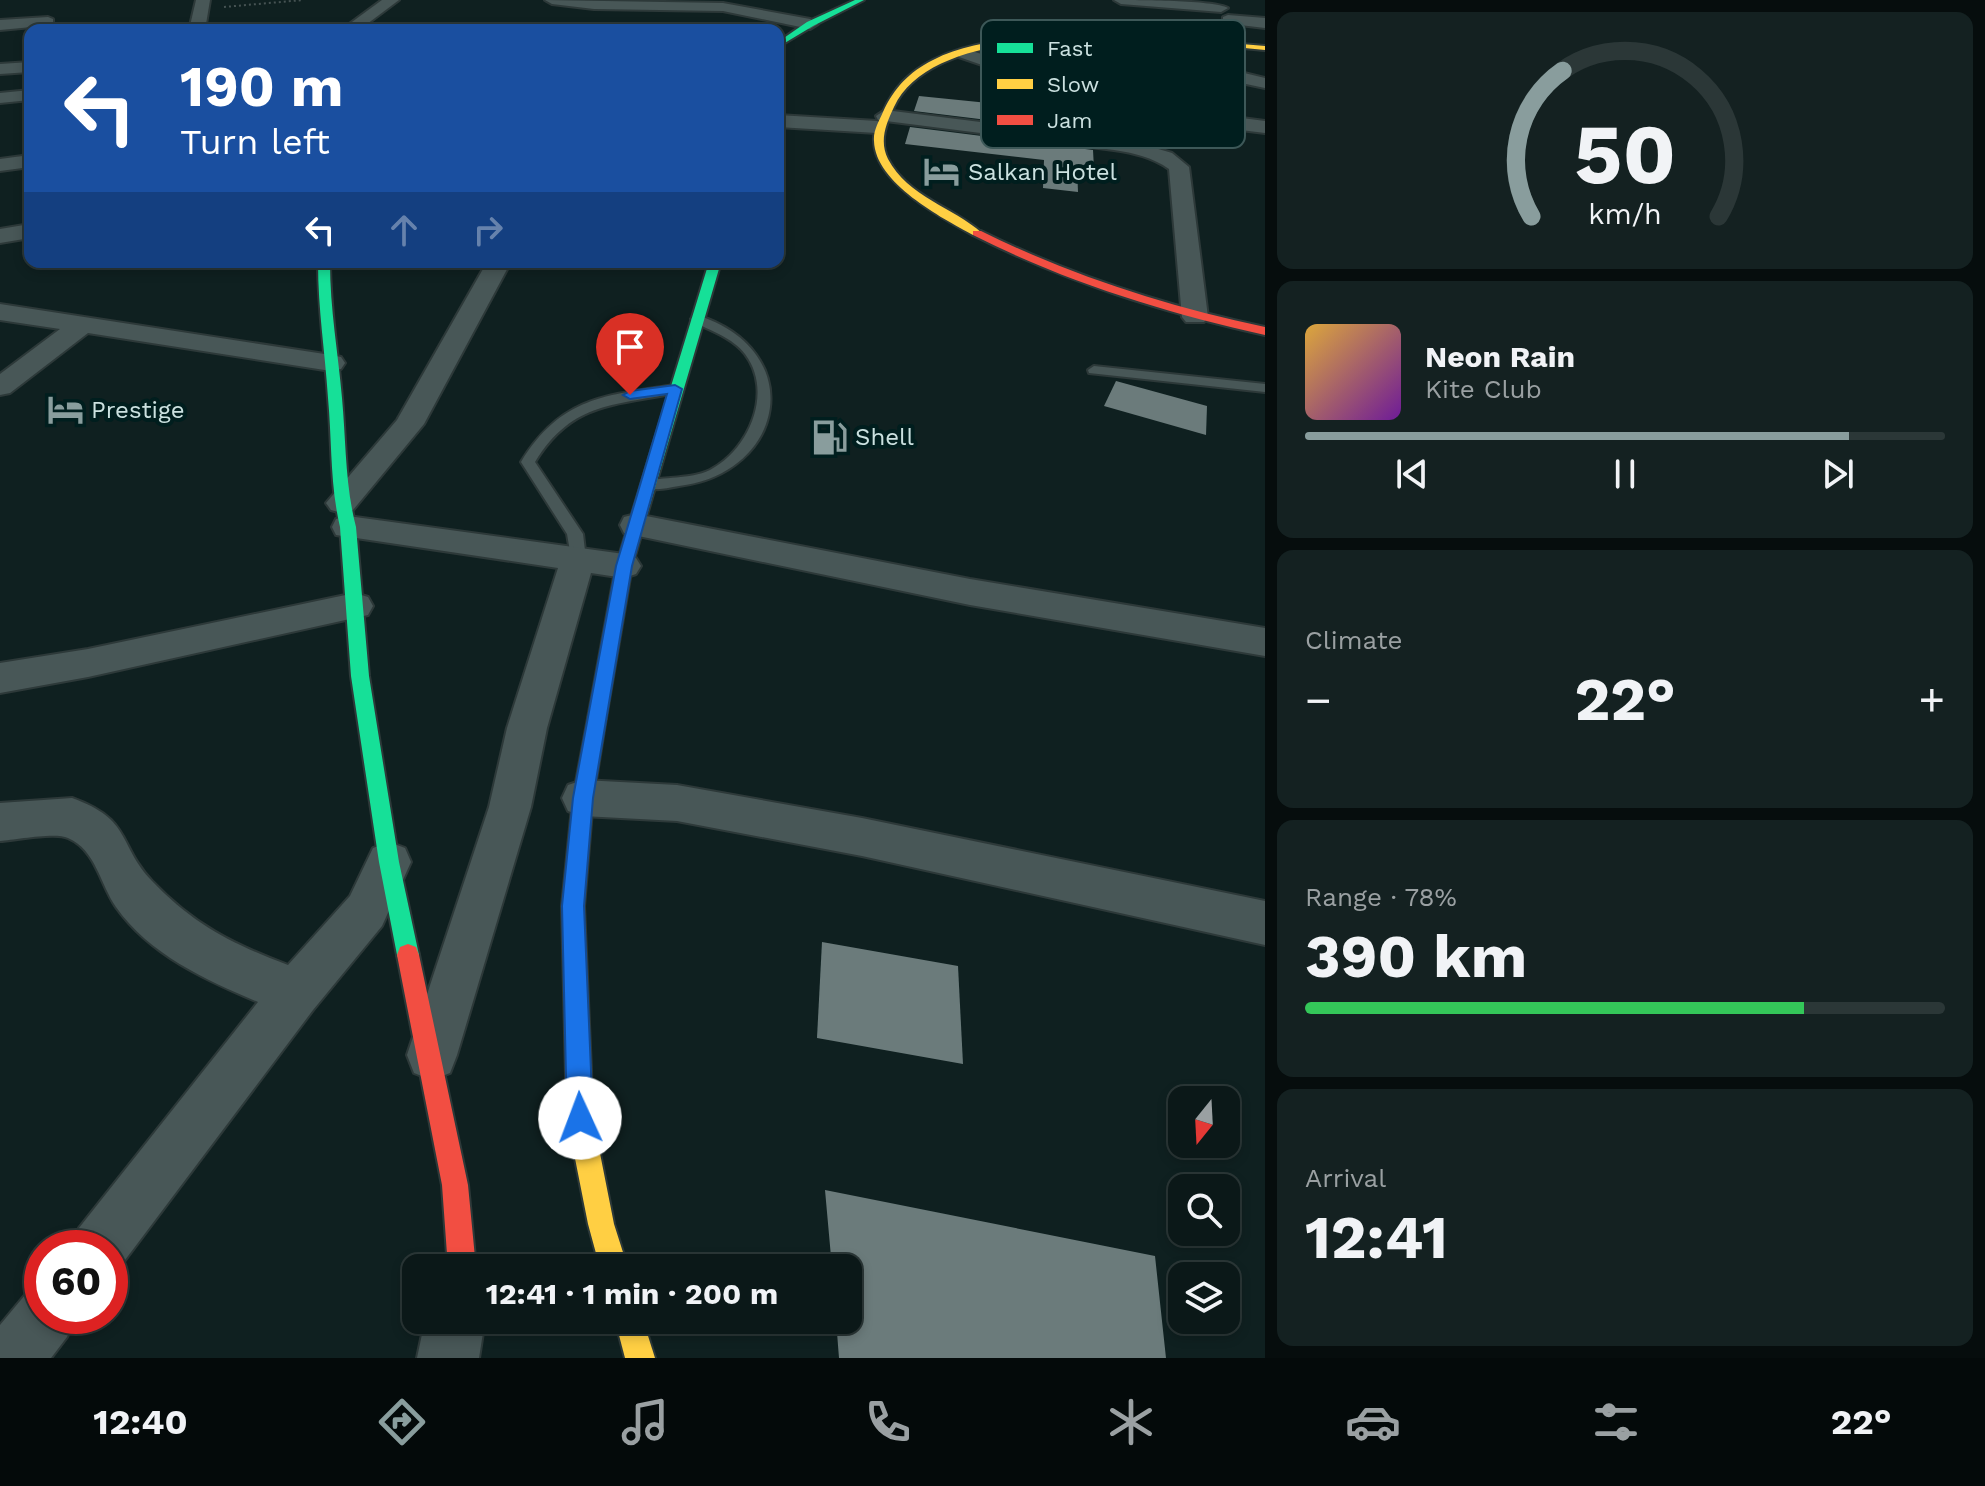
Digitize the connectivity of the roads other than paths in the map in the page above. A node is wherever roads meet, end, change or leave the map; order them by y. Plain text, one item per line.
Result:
1 (392, 0) edge
2 (552, 0) edge
3 (861, 0) edge
4 (1121, 0) edge
5 (676, 4) junction
6 (1223, 9) edge
7 (50, 20) edge
8 (1265, 23) edge
9 (358, 24) edge
10 (642, 24) dead end
11 (810, 24) junction
12 (0, 25) edge
13 (784, 41) edge
14 (1245, 46) edge
15 (1265, 48) edge
16 (981, 50) edge
17 (965, 54) junction
18 (981, 59) edge
19 (24, 67) edge
20 (0, 69) edge
21 (1245, 79) edge
22 (1265, 83) edge
23 (24, 96) edge
24 (0, 98) edge
25 (784, 121) edge
26 (881, 122) junction
27 (1259, 127) edge
28 (981, 131) edge
29 (1137, 148) edge
30 (1263, 150) edge
31 (24, 162) edge
32 (0, 165) edge
33 (24, 232) edge
34 (0, 236) edge
35 (324, 268) edge
36 (496, 268) edge
37 (713, 268) edge
38 (0, 312) edge
39 (1195, 317) junction
40 (697, 319) junction
41 (81, 326) junction
42 (1265, 331) edge
43 (331, 363) junction
44 (1094, 370) dead end
45 (0, 387) edge
46 (1265, 388) edge
47 (675, 389) junction
48 (648, 485) junction
49 (345, 515) junction
50 (636, 525) junction
51 (578, 559) junction
52 (624, 566) junction
53 (355, 606) junction
54 (1265, 642) edge
55 (0, 678) edge
56 (583, 798) junction
57 (0, 822) edge
58 (389, 862) junction
59 (1265, 923) edge
60 (296, 993) junction
61 (431, 1058) junction
62 (113, 1230) edge
63 (461, 1254) edge
64 (610, 1254) edge
65 (31, 1334) edge
66 (452, 1334) edge
67 (633, 1334) edge
68 (12, 1358) edge
69 (448, 1358) edge
70 (640, 1358) edge

1 - 9 street
2 - 5 street
3 - 11 street
4 - 6 street
5 - 10 street
5 - 11 street
6 - 8 street
7 - 12 street
11 - 13 street
14 - 15 street
16 - 17 street
17 - 18 street
17 - 26 street
19 - 20 street
21 - 22 street
23 - 24 street
25 - 26 street
26 - 28 street
26 - 39 street
27 - 30 street
29 - 39 street
31 - 32 street
33 - 34 street
35 - 43 street
36 - 49 street
37 - 40 street
38 - 41 street
39 - 42 street
40 - 47 street
40 - 48 lane
41 - 43 street
41 - 45 street
43 - 49 street
44 - 46 lane
47 - 48 street
47 - 51 lane
48 - 50 street
49 - 51 street
49 - 53 street
50 - 52 street
50 - 54 street
51 - 52 street
51 - 61 street
52 - 56 street
53 - 55 street
53 - 58 street
56 - 59 street
56 - 64 street
57 - 60 street
58 - 60 street
58 - 61 street
60 - 62 street
61 - 63 street
65 - 68 street
66 - 69 street
67 - 70 street

